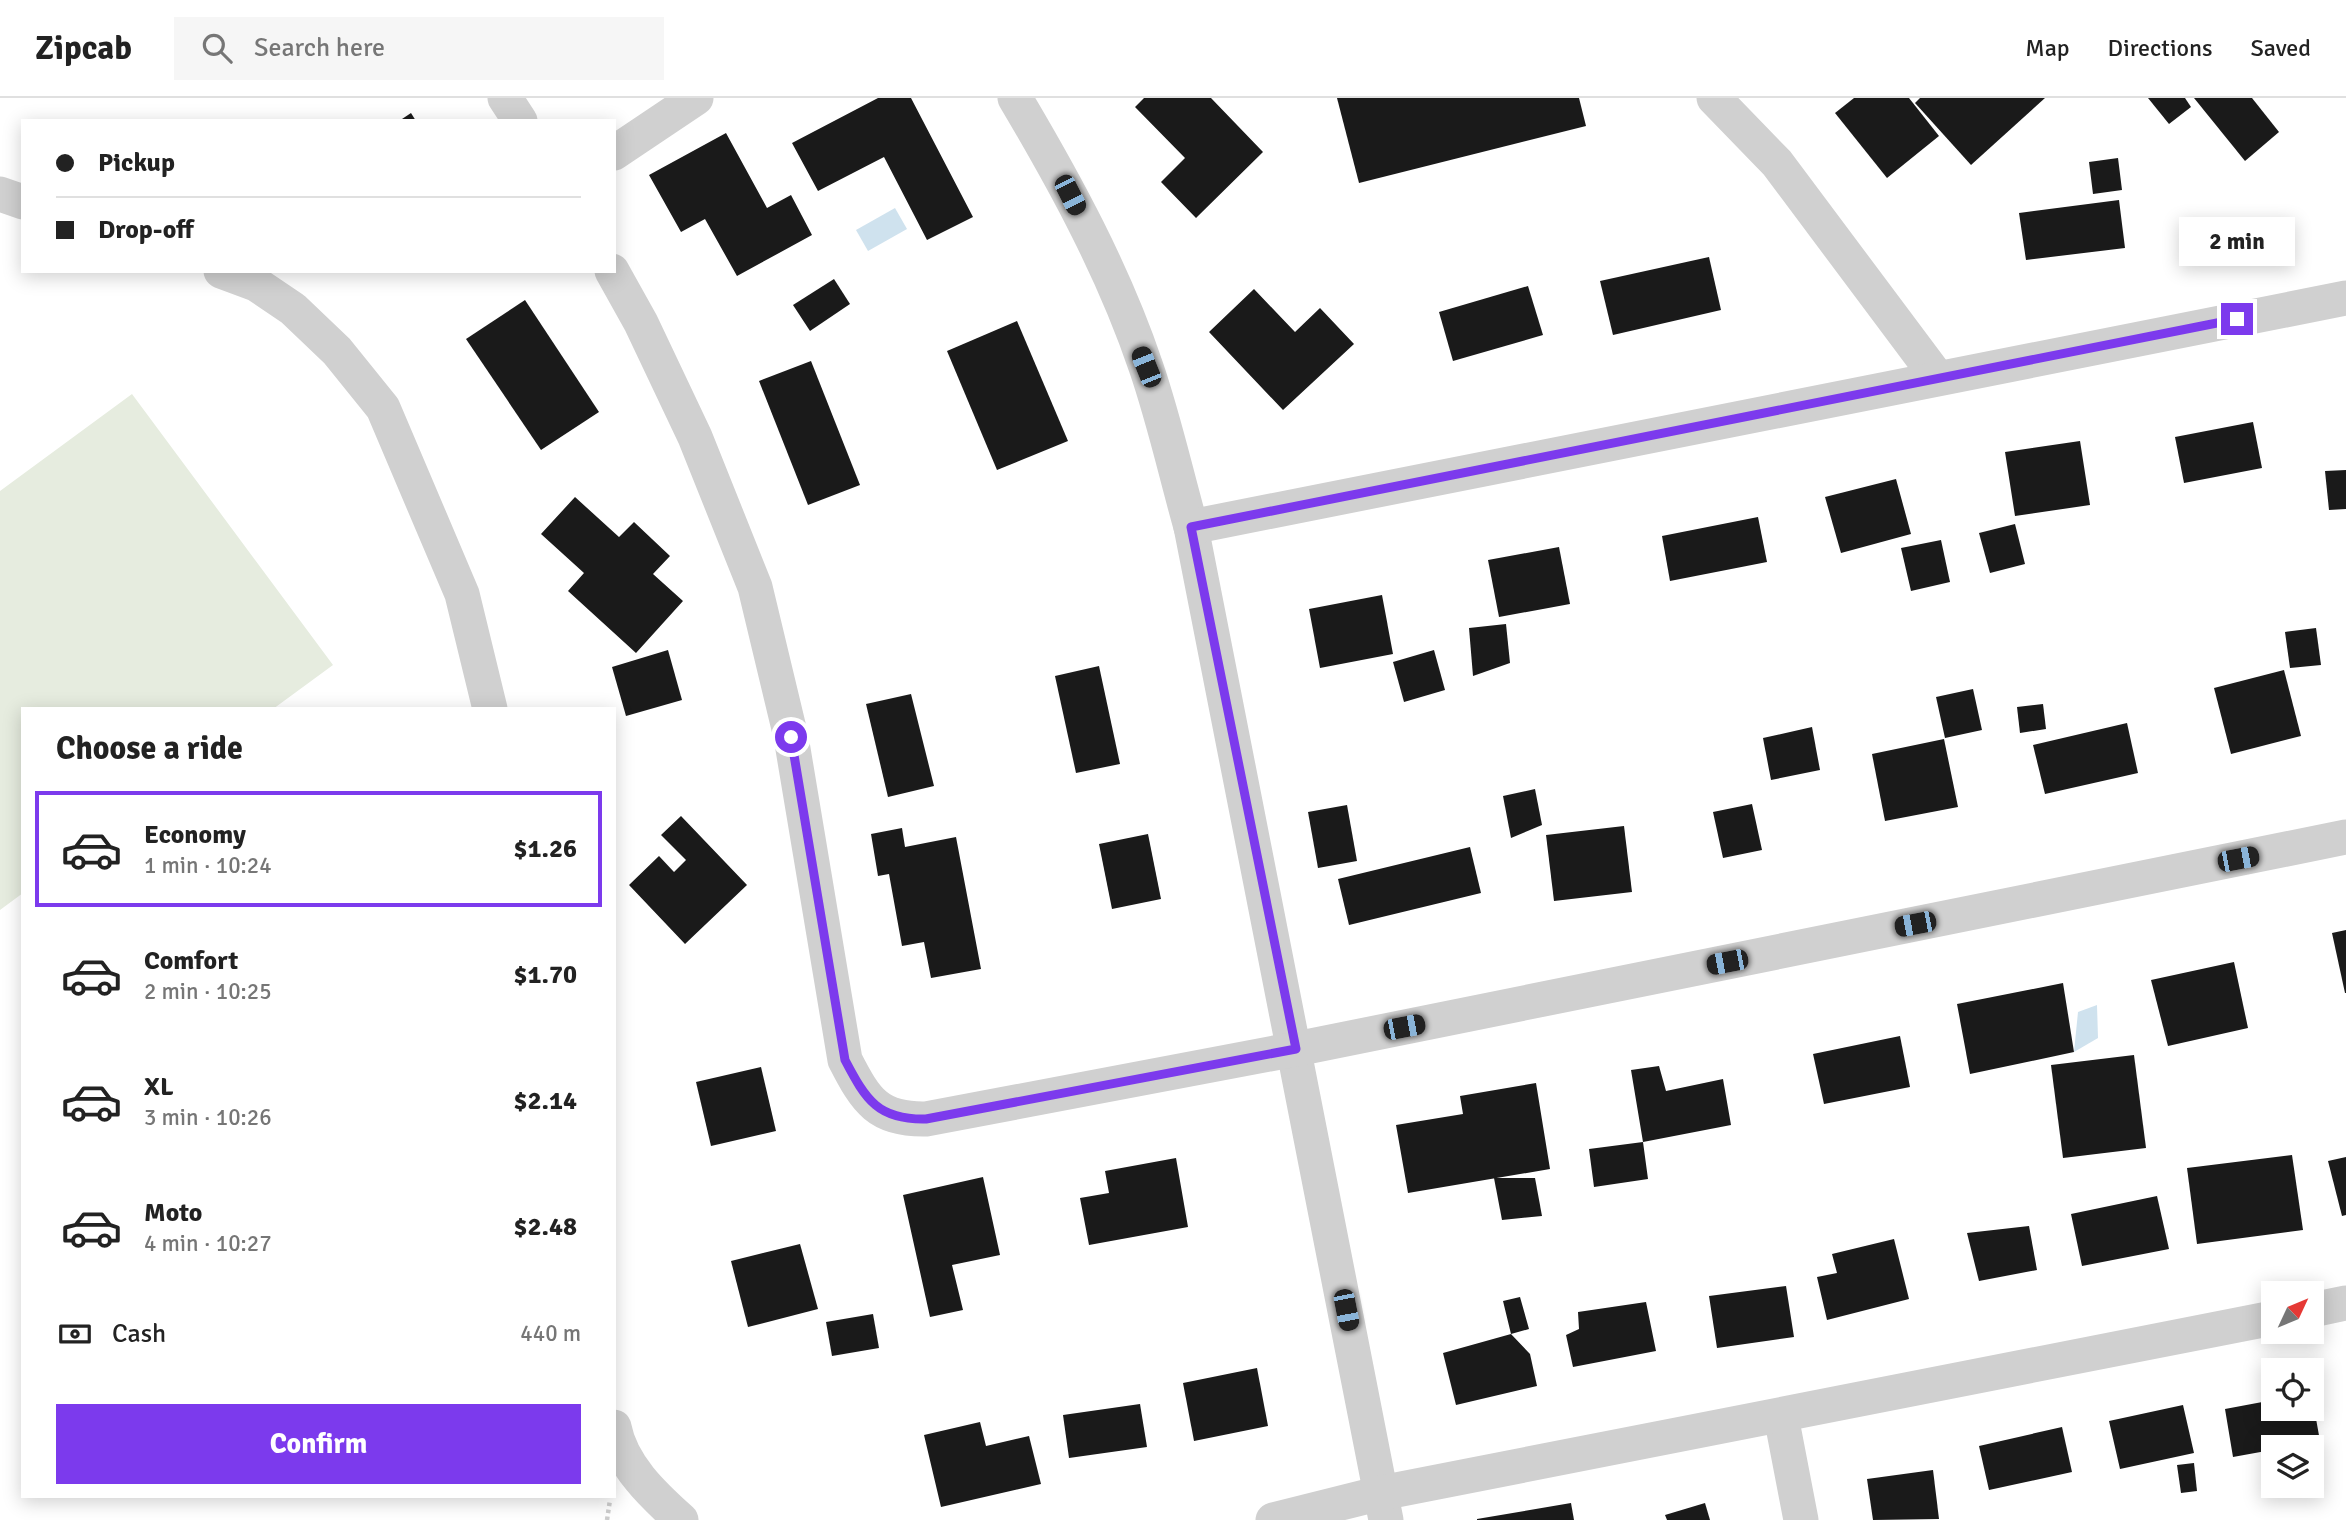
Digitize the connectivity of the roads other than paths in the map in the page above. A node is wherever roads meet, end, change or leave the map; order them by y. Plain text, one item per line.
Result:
1 (505, 98) edge
2 (696, 98) edge
3 (1016, 98) edge
4 (1714, 98) edge
5 (519, 119) edge
6 (616, 152) edge
7 (0, 194) edge
8 (21, 201) edge
9 (226, 273) edge
10 (613, 273) edge
11 (2346, 298) edge
12 (1937, 377) junction
13 (1191, 527) junction
14 (490, 707) edge
15 (2346, 837) edge
16 (1296, 1049) junction
17 (2346, 1303) edge
18 (2324, 1308) edge
19 (2261, 1320) edge
20 (1781, 1416) junction
21 (616, 1438) edge
22 (1384, 1507) edge
23 (681, 1520) edge
24 (1273, 1520) edge
25 (1801, 1520) edge

1 - 5 street
2 - 6 street
3 - 13 street
4 - 12 street
7 - 8 street
9 - 14 street
10 - 16 street
11 - 12 street
12 - 13 street
13 - 16 street
15 - 16 street
16 - 22 street
17 - 18 street
19 - 20 street
20 - 22 street
20 - 25 street
21 - 23 street
22 - 24 street

